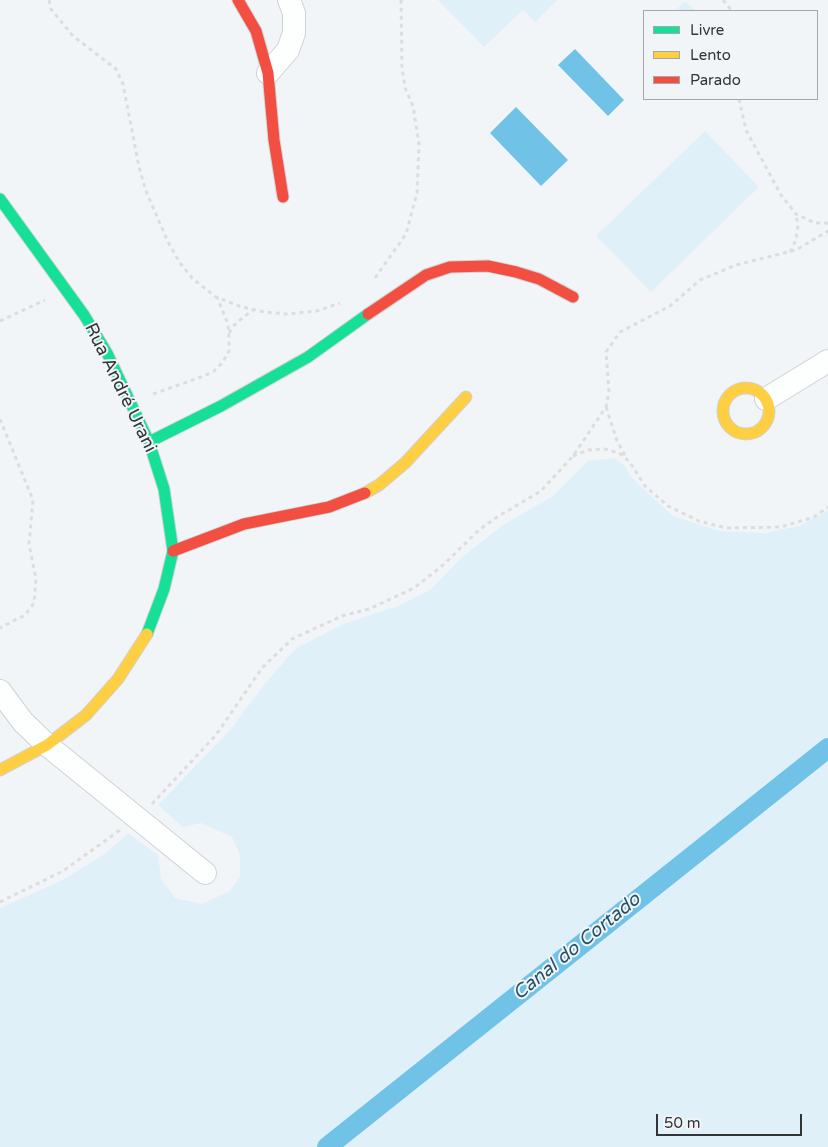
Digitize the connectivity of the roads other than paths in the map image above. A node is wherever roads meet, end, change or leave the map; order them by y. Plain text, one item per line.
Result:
1 (238, 0) edge
2 (289, 0) edge
3 (268, 73) junction
4 (283, 197) dead end
5 (0, 198) edge
6 (573, 297) dead end
7 (828, 361) edge
8 (466, 397) dead end
9 (766, 399) junction
10 (149, 442) junction
11 (173, 551) junction
12 (0, 691) edge
13 (47, 745) junction
14 (0, 770) edge
15 (205, 873) dead end

1 - 3 street
2 - 3 street
3 - 4 street
5 - 10 street, Rua André Urani
6 - 10 street
7 - 9 street
8 - 11 street
9 - 9 street
10 - 11 street, Rua André Urani
11 - 13 street, Rua André Urani
12 - 13 street
13 - 14 street, Rua André Urani
13 - 15 street

